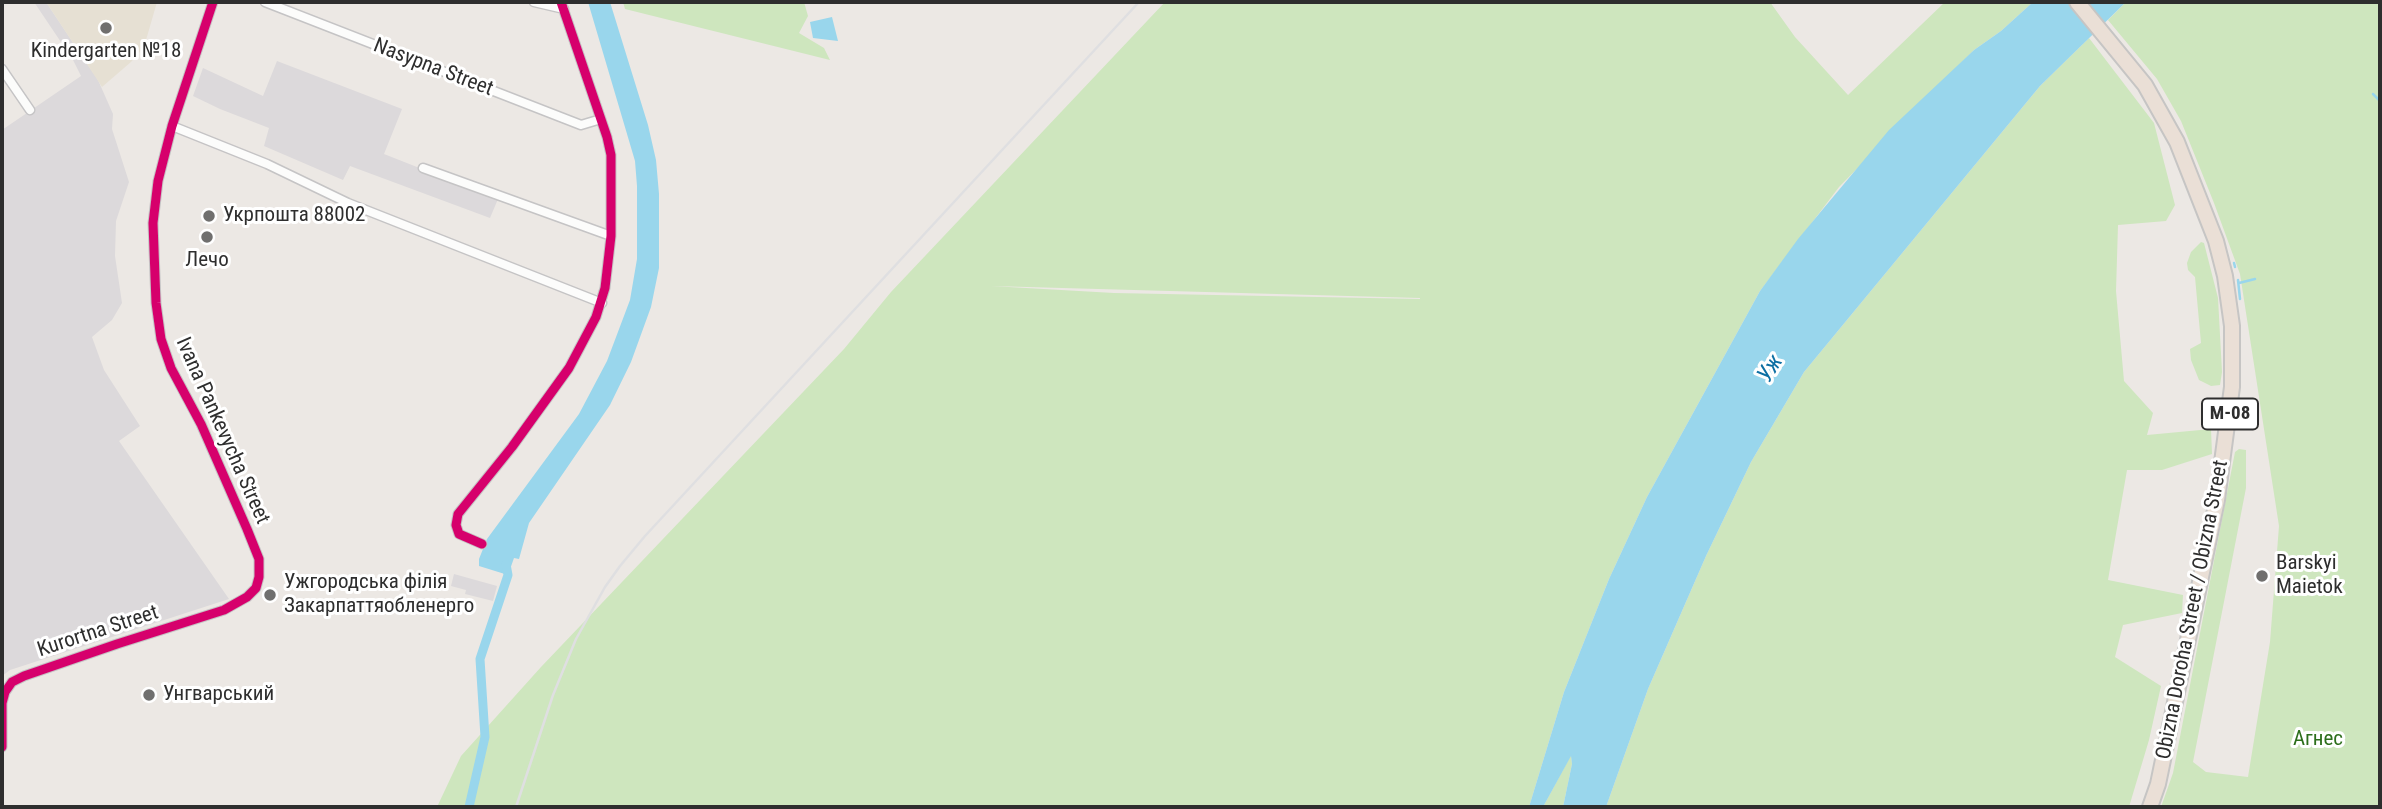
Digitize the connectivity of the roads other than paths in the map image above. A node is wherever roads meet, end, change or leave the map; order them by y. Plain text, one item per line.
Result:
1 (213, 2) edge
2 (265, 2) edge
3 (534, 2) edge
4 (2077, 2) edge
5 (562, 5) edge
6 (2, 69) edge
7 (30, 110) dead end
8 (601, 119) junction
9 (172, 126) junction
10 (424, 168) dead end
11 (611, 236) junction
12 (601, 303) junction
13 (482, 544) dead end
14 (256, 589) joint
15 (2, 747) edge
16 (2150, 807) edge

1 - 9 street, Ivana Pankevycha Street
2 - 8 street, Nasypna Street
3 - 5 street
4 - 16 highway, Obizna Doroha Street / Obizna Street / М-08
5 - 8 street
6 - 7 street
8 - 11 street
9 - 12 street
9 - 14 street, Ivana Pankevycha Street
10 - 11 street
11 - 12 street
12 - 13 street
14 - 15 street, Kurortna Street

